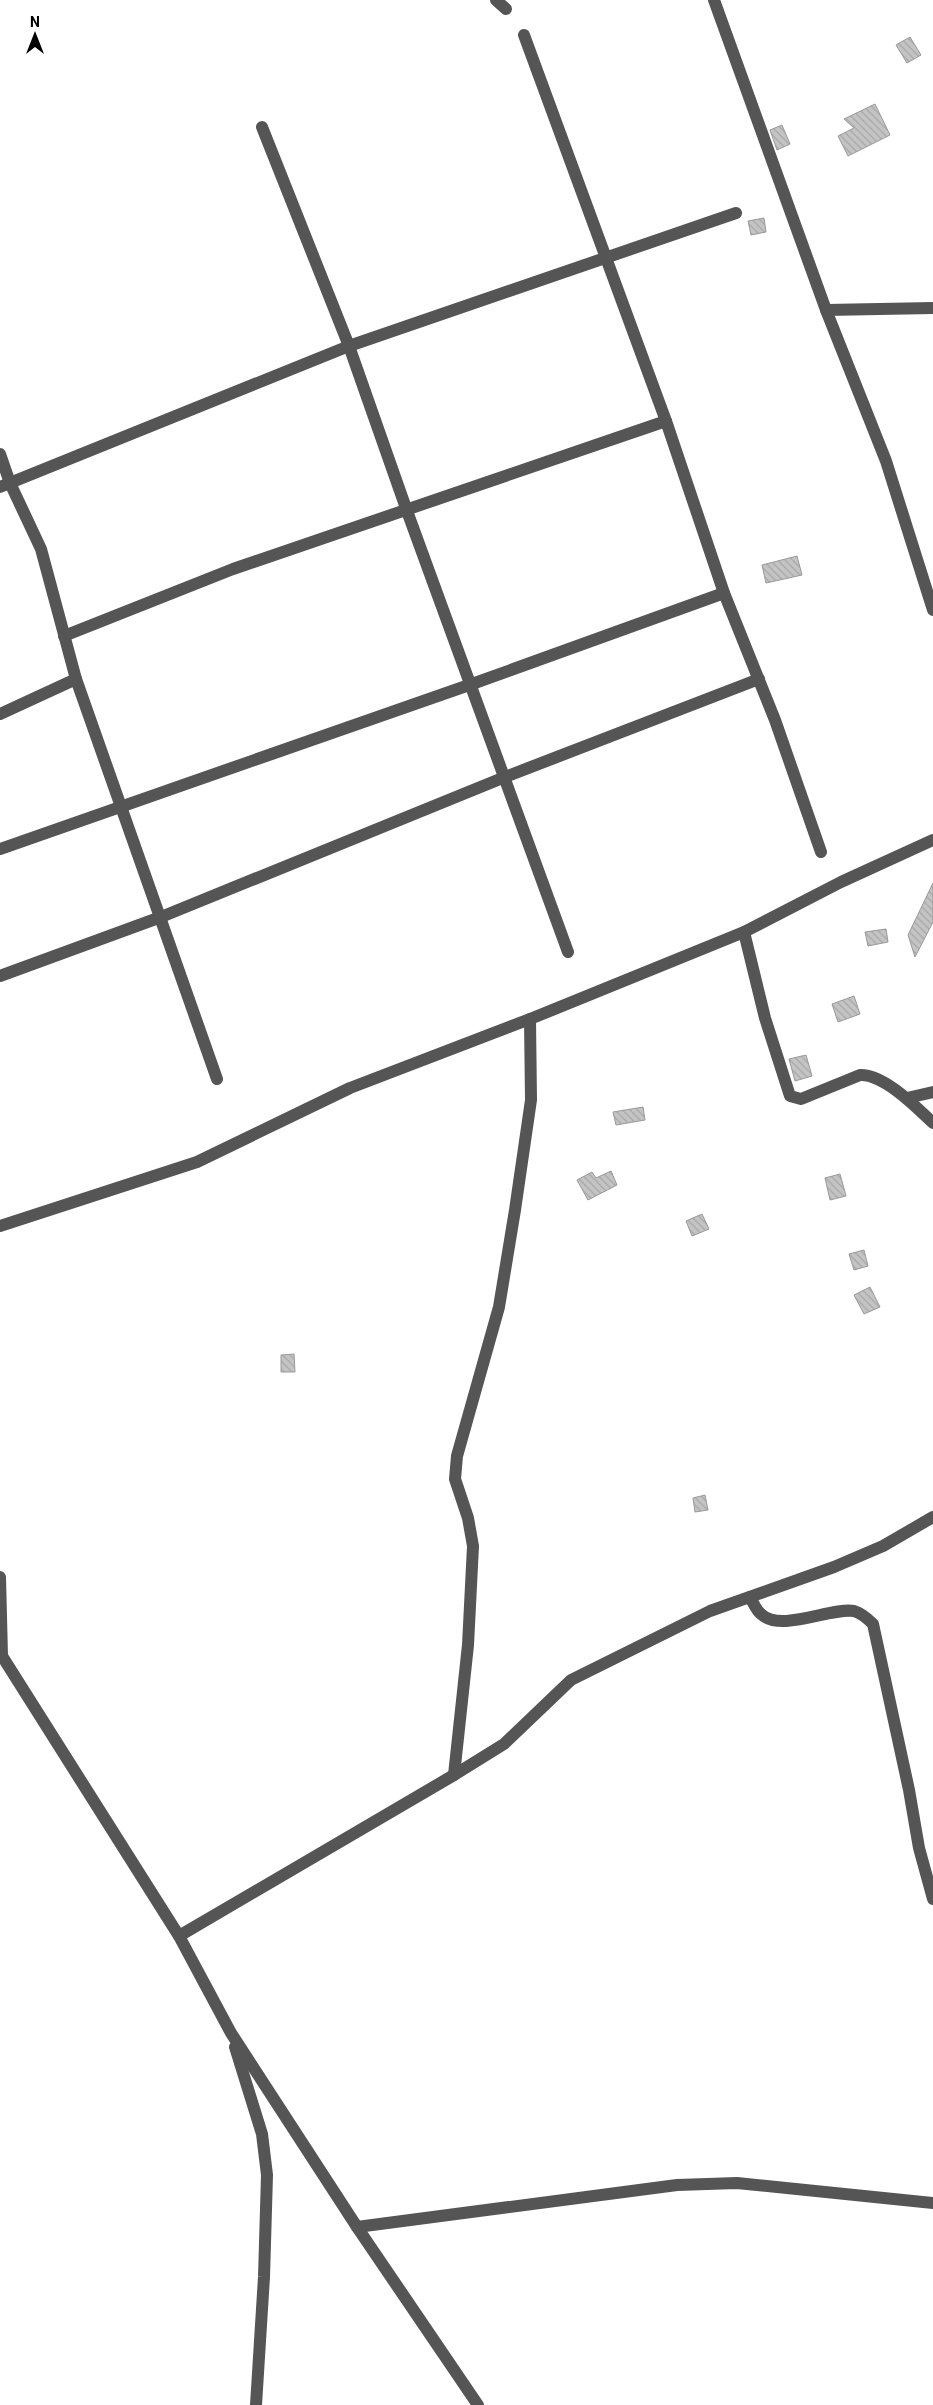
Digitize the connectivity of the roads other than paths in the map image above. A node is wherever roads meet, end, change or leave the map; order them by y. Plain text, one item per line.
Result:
1 (496, 0) edge
2 (714, 0) edge
3 (506, 10) dead end
4 (524, 35) dead end
5 (262, 127) dead end
6 (736, 213) dead end
7 (605, 259) junction
8 (933, 308) edge
9 (826, 310) junction
10 (349, 346) junction
11 (666, 421) junction
12 (0, 454) edge
13 (5, 485) edge
14 (407, 511) junction
15 (724, 593) junction
16 (933, 610) edge
17 (64, 636) junction
18 (76, 679) junction
19 (759, 680) junction
20 (472, 684) junction
21 (0, 714) edge
22 (505, 777) junction
23 (121, 808) junction
24 (933, 840) edge
25 (0, 849) edge
26 (821, 852) dead end
27 (161, 918) junction
28 (744, 932) junction
29 (568, 952) dead end
30 (0, 976) edge
31 (530, 1019) junction
32 (217, 1079) dead end
33 (933, 1092) edge
34 (907, 1098) junction
35 (933, 1123) edge
36 (0, 1226) edge
37 (933, 1517) edge
38 (0, 1577) edge
39 (750, 1597) junction
40 (1, 1662) edge
41 (454, 1775) junction
42 (933, 1899) edge
43 (179, 1936) junction
44 (231, 2033) junction
45 (933, 2203) edge
46 (357, 2227) junction
47 (256, 2405) edge
48 (478, 2405) edge

1 - 3 street
2 - 9 street
4 - 7 street
5 - 10 street
6 - 7 street
7 - 10 street
7 - 11 street
8 - 9 street
9 - 16 street
10 - 13 street
10 - 14 street
11 - 14 street
11 - 15 street
12 - 13 street
13 - 17 street
14 - 17 street
14 - 20 street
15 - 19 street
15 - 20 street
17 - 18 street
18 - 21 street
18 - 23 street
19 - 22 street
19 - 26 street
20 - 22 street
20 - 23 street
22 - 27 street
22 - 29 street
23 - 25 street
23 - 27 street
24 - 28 street
27 - 30 street
27 - 32 street
28 - 31 street
28 - 34 street
31 - 36 street
31 - 41 street
33 - 34 street
34 - 35 street
37 - 39 street
38 - 40 street
39 - 41 street
39 - 42 street
40 - 43 street
41 - 43 street
43 - 44 street
44 - 46 street
44 - 47 street
45 - 46 street
46 - 48 street

